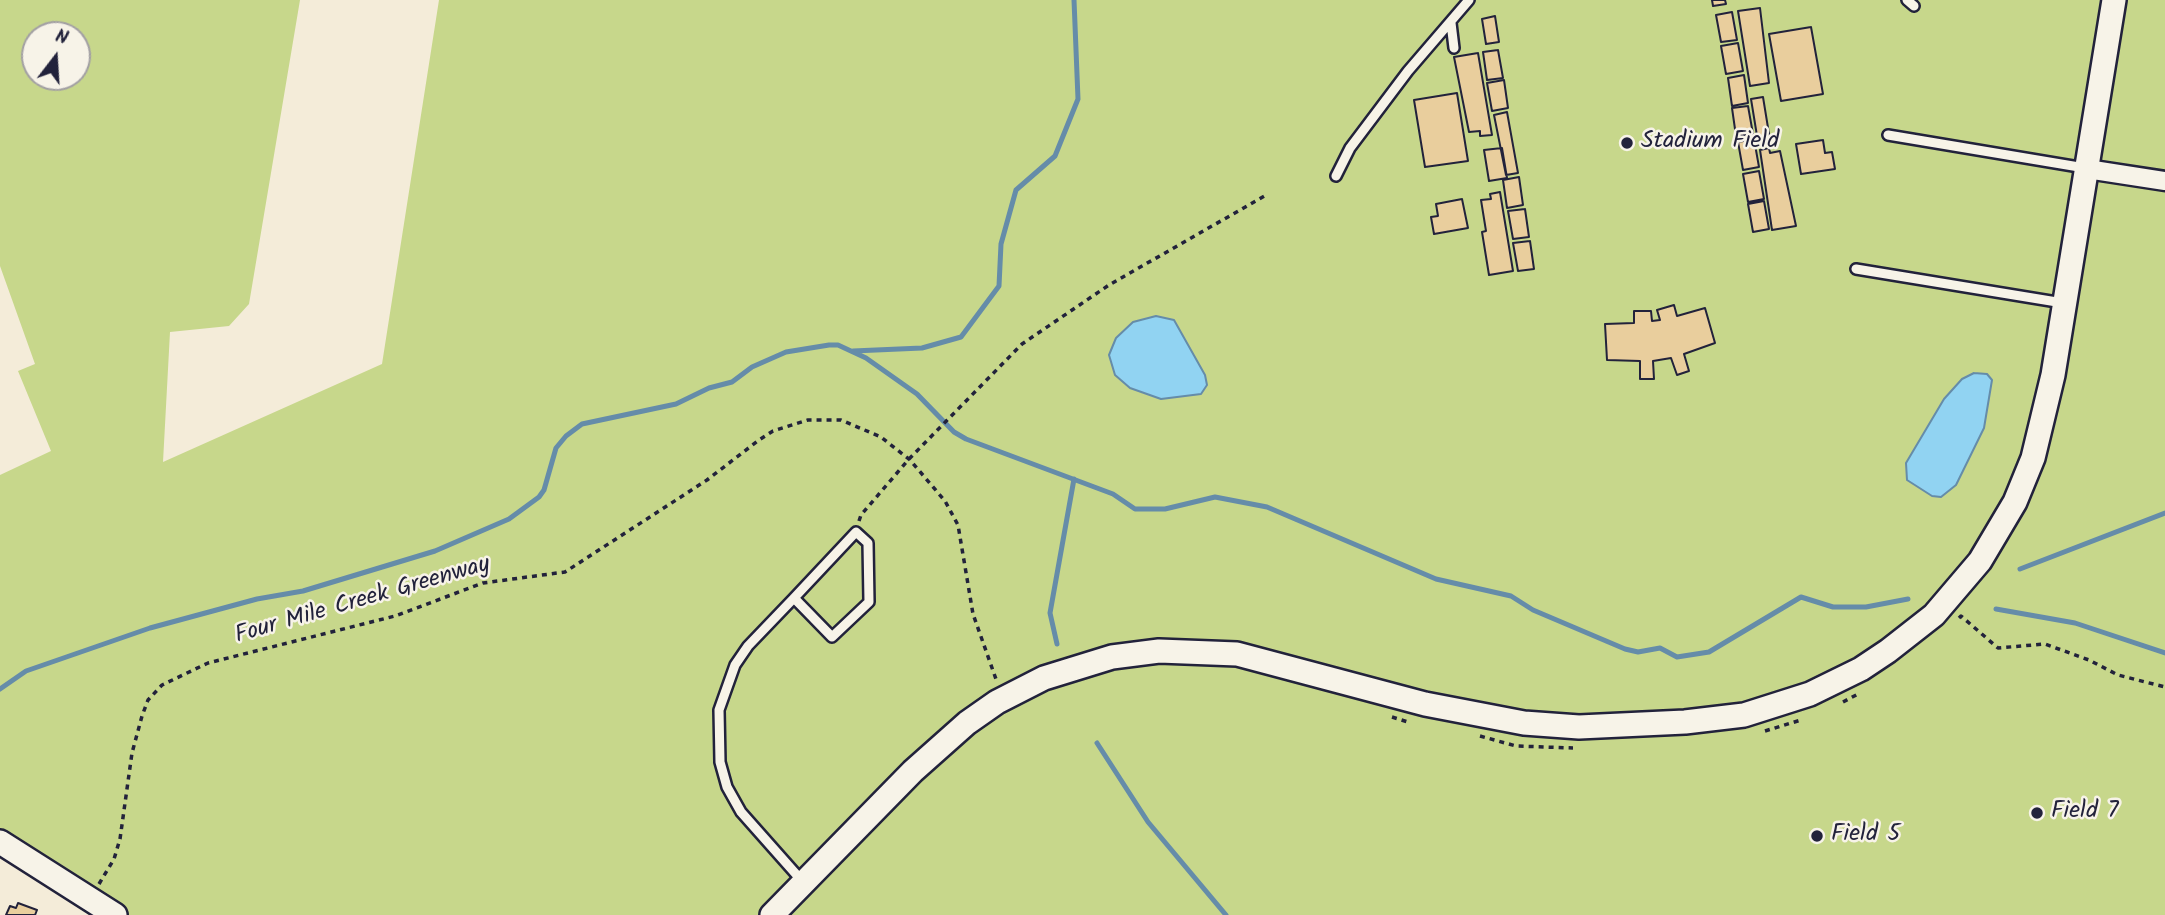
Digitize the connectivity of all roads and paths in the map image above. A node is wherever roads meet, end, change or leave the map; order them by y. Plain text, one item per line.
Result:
1 (1469, 0) edge
2 (2114, 0) edge
3 (1451, 23) junction
4 (1454, 48) dead end
5 (1888, 135) dead end
6 (2087, 169) junction
7 (1336, 176) dead end
8 (2165, 181) edge
9 (1268, 194) dead end
10 (1856, 269) dead end
11 (2065, 303) junction
12 (909, 459) junction
13 (856, 532) junction
14 (794, 598) junction
15 (1955, 623) dead end
16 (2165, 687) edge
17 (1000, 689) dead end
18 (1860, 693) dead end
19 (1840, 703) dead end
20 (1804, 718) dead end
21 (1758, 733) dead end
22 (1531, 746) dead end
23 (1580, 747) dead end
24 (0, 842) edge
25 (803, 882) junction
26 (104, 907) edge
27 (772, 915) edge

1 - 3 lane
2 - 6 street
3 - 4 lane
3 - 7 lane
5 - 6 lane
6 - 8 street
6 - 11 street
9 - 12 path
10 - 11 lane
11 - 25 street
12 - 13 path
12 - 17 path, Four Mile Creek Greenway
12 - 26 path, Four Mile Creek Greenway
13 - 14 lane
13 - 14 lane
14 - 25 lane
15 - 16 path
18 - 19 path
20 - 21 path
22 - 23 path
24 - 26 street
25 - 27 street

